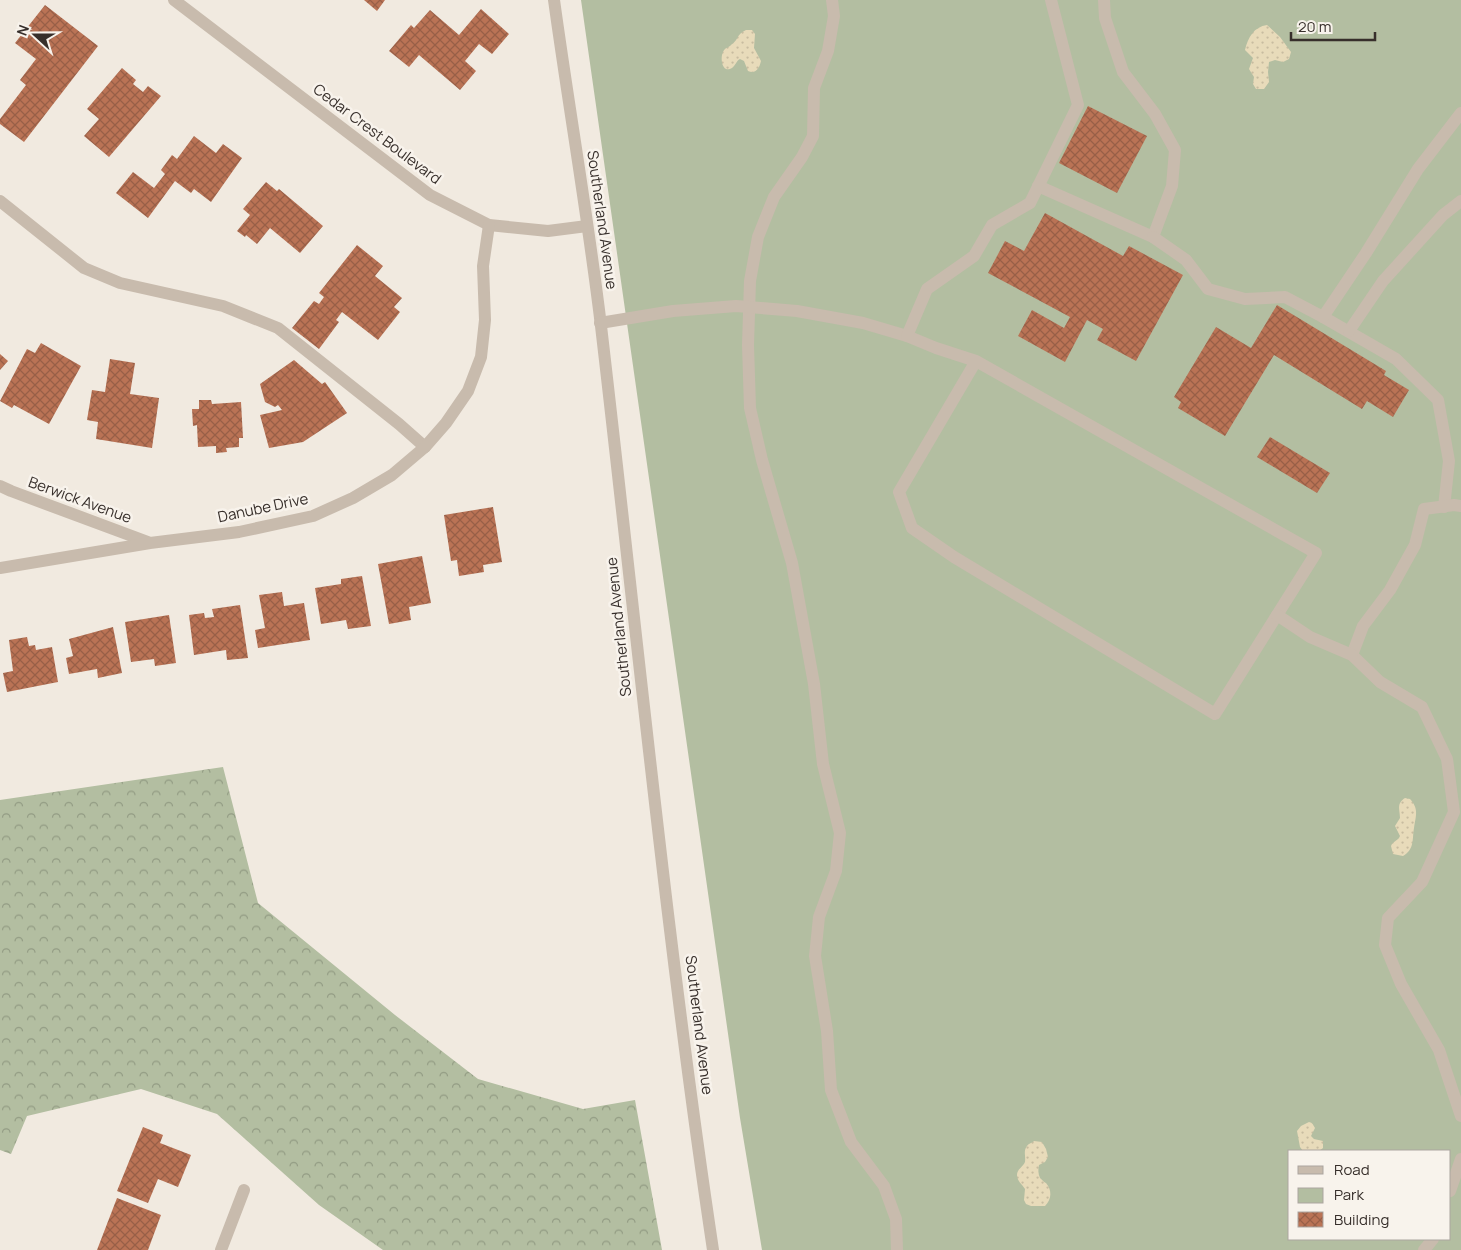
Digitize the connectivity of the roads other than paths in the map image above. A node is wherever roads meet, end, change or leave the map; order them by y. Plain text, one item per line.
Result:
1 (174, 0) edge
2 (554, 0) edge
3 (832, 0) edge
4 (1050, 0) edge
5 (1104, 0) edge
6 (1461, 113) edge
7 (1038, 186) junction
8 (0, 201) edge
9 (1461, 201) edge
10 (489, 225) junction
11 (587, 226) junction
12 (1153, 237) junction
13 (750, 307) junction
14 (1323, 317) junction
15 (600, 323) junction
16 (1349, 332) junction
17 (907, 336) junction
18 (976, 361) junction
19 (425, 447) junction
20 (0, 486) edge
21 (1461, 506) edge
22 (1444, 507) junction
23 (150, 543) junction
24 (0, 568) edge
25 (1277, 615) junction
26 (1352, 655) junction
27 (1461, 1116) edge
28 (1461, 1159) edge
29 (1451, 1188) edge
30 (244, 1190) dead end
31 (1432, 1240) edge
32 (221, 1250) edge
33 (712, 1250) edge
34 (897, 1250) edge
35 (1424, 1250) edge

1 - 10 street, Cedar Crest Boulevard
2 - 11 street, Southerland Avenue
3 - 13 street
4 - 7 street
5 - 12 street
6 - 14 street
7 - 12 street
7 - 17 street
8 - 19 street
9 - 16 street
10 - 11 street, Cedar Crest Boulevard
10 - 19 street, Danube Drive
11 - 15 street, Southerland Avenue
12 - 14 street
13 - 15 street
13 - 17 street
13 - 34 street
14 - 16 street
15 - 33 street, Southerland Avenue
16 - 22 street
17 - 18 street
18 - 25 street
18 - 25 street
19 - 23 street, Danube Drive
20 - 23 street, Berwick Avenue
21 - 22 street
22 - 26 street
23 - 24 street, Danube Drive
25 - 26 street
26 - 27 street
28 - 29 street
30 - 32 street
31 - 35 street

